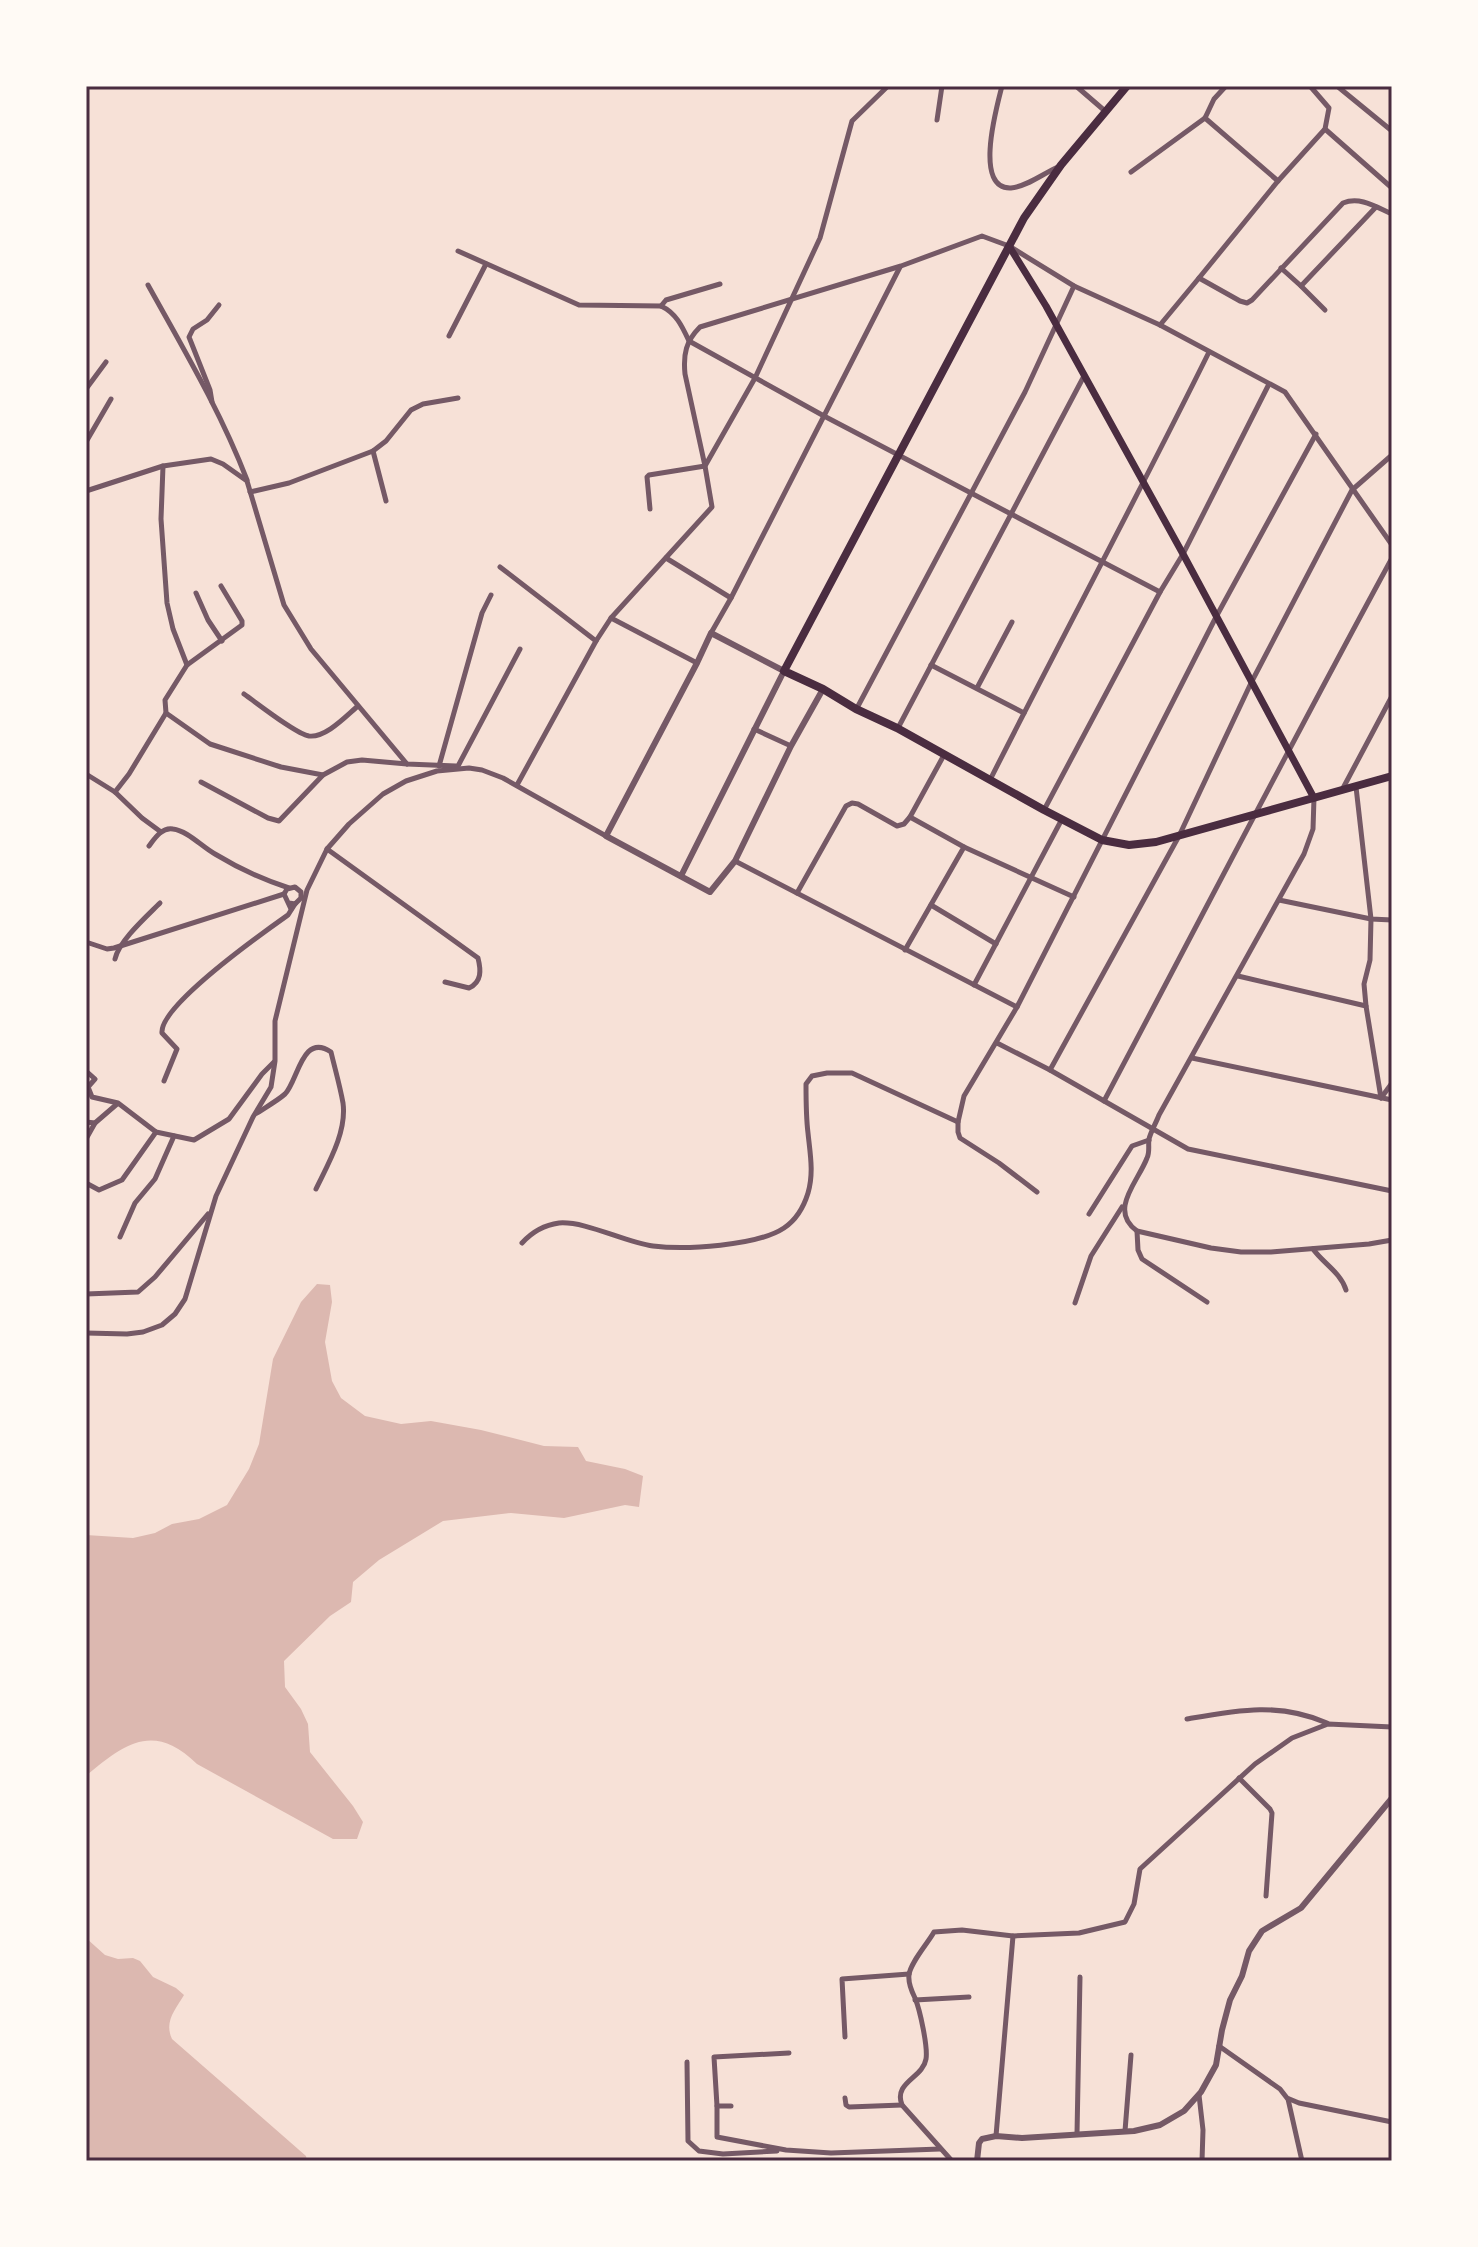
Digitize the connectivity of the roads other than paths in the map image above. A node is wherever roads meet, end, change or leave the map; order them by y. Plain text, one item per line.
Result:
1 (888, 86) edge
2 (942, 86) edge
3 (1002, 86) edge
4 (1076, 86) edge
5 (1127, 86) edge
6 (1226, 86) edge
7 (1310, 86) edge
8 (1337, 86) edge
9 (1106, 111) junction
10 (1205, 118) junction
11 (937, 120) dead end
12 (1325, 129) junction
13 (1392, 131) edge
14 (1061, 165) junction
15 (1131, 172) dead end
16 (1278, 181) junction
17 (1392, 188) edge
18 (1376, 207) junction
19 (1392, 214) edge
20 (1009, 246) junction
21 (458, 251) dead end
22 (486, 264) junction
23 (901, 266) junction
24 (1281, 268) junction
25 (1199, 278) junction
26 (720, 284) dead end
27 (148, 285) dead end
28 (1074, 286) junction
29 (1301, 286) junction
30 (792, 300) junction
31 (219, 305) dead end
32 (661, 306) junction
33 (1325, 310) dead end
34 (1055, 325) junction
35 (1160, 325) junction
36 (449, 336) dead end
37 (689, 341) junction
38 (1209, 352) junction
39 (106, 362) dead end
40 (1084, 376) junction
41 (755, 378) junction
42 (1269, 384) junction
43 (86, 389) edge
44 (458, 398) dead end
45 (111, 399) dead end
46 (212, 403) junction
47 (824, 416) junction
48 (1316, 434) junction
49 (86, 442) edge
50 (373, 451) junction
51 (898, 455) junction
52 (1392, 455) edge
53 (163, 466) junction
54 (705, 466) junction
55 (247, 481) junction
56 (1143, 485) junction
57 (1352, 490) junction
58 (86, 491) edge
59 (250, 492) junction
60 (973, 492) junction
61 (386, 501) dead end
62 (650, 509) dead end
63 (1010, 512) junction
64 (1392, 545) edge
65 (1183, 554) junction
66 (666, 558) junction
67 (1392, 558) edge
68 (1101, 561) junction
69 (500, 567) dead end
70 (221, 586) dead end
71 (1160, 592) junction
72 (196, 593) dead end
73 (491, 595) dead end
74 (731, 598) junction
75 (1216, 617) junction
76 (611, 618) junction
77 (1012, 622) dead end
78 (711, 633) junction
79 (222, 641) junction
80 (596, 641) junction
81 (520, 649) dead end
82 (697, 663) junction
83 (187, 665) junction
84 (931, 665) junction
85 (784, 671) junction
86 (1251, 683) junction
87 (823, 689) junction
88 (977, 689) junction
89 (244, 694) dead end
90 (1392, 696) edge
91 (358, 706) junction
92 (856, 709) junction
93 (166, 713) junction
94 (1024, 713) junction
95 (897, 728) junction
96 (754, 729) junction
97 (791, 746) junction
98 (1287, 751) junction
99 (944, 755) junction
100 (407, 764) junction
101 (439, 766) junction
102 (458, 766) junction
103 (469, 768) junction
104 (86, 774) edge
105 (323, 775) junction
106 (1392, 776) edge
107 (990, 780) junction
108 (201, 782) dead end
109 (517, 785) junction
110 (1356, 787) junction
111 (1341, 791) junction
112 (115, 792) junction
113 (1314, 798) junction
114 (1044, 810) junction
115 (1256, 814) junction
116 (910, 817) junction
117 (1062, 819) junction
118 (159, 834) junction
119 (606, 836) junction
120 (1179, 836) junction
121 (168, 838) dead end
122 (1102, 840) junction
123 (149, 846) dead end
124 (964, 847) junction
125 (327, 849) junction
126 (735, 861) junction
127 (681, 876) junction
128 (1031, 877) junction
129 (289, 888) junction
130 (304, 891) junction
131 (797, 893) junction
132 (284, 894) junction
133 (1074, 897) junction
134 (1279, 900) junction
135 (160, 903) dead end
136 (294, 905) junction
137 (931, 905) junction
138 (303, 908) junction
139 (1371, 919) junction
140 (1392, 920) edge
141 (86, 942) edge
142 (996, 944) junction
143 (123, 945) junction
144 (905, 950) junction
145 (115, 959) dead end
146 (1238, 976) junction
147 (445, 982) dead end
148 (974, 985) junction
149 (1366, 1006) junction
150 (1017, 1007) junction
151 (997, 1043) junction
152 (1192, 1058) junction
153 (275, 1061) junction
154 (1050, 1070) junction
155 (86, 1071) edge
156 (164, 1081) dead end
157 (1392, 1083) edge
158 (89, 1098) edge
159 (1381, 1098) junction
160 (1392, 1100) edge
161 (1104, 1101) junction
162 (118, 1103) junction
163 (253, 1117) junction
164 (86, 1122) edge
165 (958, 1122) junction
166 (95, 1123) junction
167 (1153, 1130) junction
168 (156, 1132) junction
169 (174, 1136) junction
170 (86, 1139) edge
171 (1149, 1140) junction
172 (86, 1183) edge
173 (316, 1189) dead end
174 (1392, 1191) edge
175 (1037, 1192) dead end
176 (1123, 1205) junction
177 (211, 1210) junction
178 (1089, 1214) dead end
179 (1137, 1231) junction
180 (120, 1237) dead end
181 (1392, 1240) edge
182 (522, 1243) dead end
183 (1313, 1249) junction
184 (1346, 1290) dead end
185 (86, 1294) edge
186 (1207, 1302) dead end
187 (1075, 1303) dead end
188 (86, 1333) edge
189 (1187, 1719) dead end
190 (1328, 1724) junction
191 (1392, 1727) edge
192 (1239, 1778) junction
193 (1392, 1798) edge
194 (1266, 1896) dead end
195 (1013, 1936) junction
196 (909, 1974) junction
197 (1080, 1977) dead end
198 (969, 1997) dead end
199 (915, 2000) junction
200 (845, 2037) dead end
201 (1219, 2046) junction
202 (789, 2053) dead end
203 (1131, 2055) dead end
204 (687, 2062) dead end
205 (1199, 2094) junction
206 (845, 2098) dead end
207 (1287, 2098) junction
208 (902, 2105) junction
209 (717, 2106) junction
210 (731, 2106) dead end
211 (1392, 2122) edge
212 (1125, 2131) junction
213 (1077, 2134) junction
214 (996, 2136) junction
215 (941, 2149) junction
216 (786, 2150) junction
217 (952, 2161) edge
218 (977, 2161) edge
219 (1202, 2161) edge
220 (1302, 2161) edge

1 - 30 street
2 - 11 street
3 - 14 street
4 - 9 street
5 - 9 main road
6 - 10 street
7 - 12 street
8 - 13 street
9 - 14 main road
10 - 15 street
10 - 16 street
12 - 16 street
12 - 17 street
14 - 20 main road
16 - 25 street
18 - 19 street
18 - 24 street
18 - 29 street
20 - 23 street
20 - 28 street
20 - 34 main road
20 - 51 main road
21 - 22 street
22 - 32 street
22 - 36 street
23 - 30 street
23 - 47 street
24 - 25 street
24 - 29 street
25 - 35 street
26 - 32 street
27 - 46 street
28 - 34 street
28 - 35 street
29 - 33 street
30 - 37 street
30 - 41 street
31 - 46 street
32 - 37 street
34 - 40 main road
34 - 60 street
35 - 38 street
37 - 41 street
37 - 54 street
38 - 42 street
38 - 56 street
39 - 43 street
40 - 56 main road
40 - 63 street
41 - 47 street
41 - 54 street
42 - 48 street
42 - 65 street
44 - 50 street
45 - 49 street
46 - 55 street
47 - 51 street
47 - 74 street
48 - 57 street
48 - 75 street
50 - 59 street
50 - 61 street
51 - 60 street
51 - 85 main road
52 - 57 street
53 - 55 street
53 - 58 street
53 - 83 street
54 - 62 street
54 - 66 street
55 - 59 street
56 - 65 main road
56 - 68 street
57 - 64 street
57 - 86 street
59 - 91 street
60 - 63 street
60 - 92 street
63 - 68 street
63 - 84 street
65 - 71 street
65 - 75 main road
66 - 74 street
66 - 76 street
67 - 98 street
68 - 71 street
68 - 94 street
69 - 80 street
70 - 79 street
71 - 114 street
72 - 79 street
73 - 101 street
74 - 78 street
75 - 86 main road
75 - 122 street
76 - 80 street
76 - 82 street
77 - 88 street
78 - 82 street
78 - 85 street
79 - 83 street
80 - 109 street
81 - 102 street
82 - 119 street
83 - 93 street
84 - 88 street
84 - 95 street
85 - 87 main road
85 - 96 street
86 - 98 main road
86 - 120 street
87 - 92 main road
87 - 97 street
88 - 94 street
89 - 91 street
90 - 111 street
91 - 100 street
92 - 95 main road
93 - 105 street
93 - 112 street
94 - 107 street
95 - 99 main road
96 - 97 street
96 - 127 street
97 - 126 street
98 - 113 main road
98 - 115 street
99 - 107 main road
99 - 116 street
100 - 101 street
100 - 105 street
101 - 102 street
102 - 103 street
103 - 109 street
103 - 125 street
104 - 112 street
105 - 108 street
106 - 110 main road
107 - 114 main road
109 - 119 street
110 - 111 main road
110 - 139 street
111 - 113 main road
112 - 118 street
113 - 115 main road
113 - 134 street
114 - 117 main road
115 - 120 main road
115 - 161 street
116 - 124 street
116 - 131 street
117 - 122 main road
117 - 128 street
118 - 121 street
118 - 123 street
118 - 129 street
119 - 127 street
120 - 122 main road
120 - 154 street
122 - 133 street
124 - 128 street
124 - 137 street
125 - 130 street
125 - 147 street
126 - 127 street
126 - 131 street
128 - 133 street
128 - 142 street
129 - 130 street
129 - 132 street
130 - 136 street
130 - 138 street
131 - 144 street
132 - 136 street
132 - 143 street
133 - 150 street
134 - 139 street
134 - 146 street
135 - 143 street
136 - 138 street
136 - 156 street
137 - 142 street
137 - 144 street
138 - 153 street
139 - 140 street
139 - 149 street
141 - 143 street
142 - 148 street
143 - 145 street
144 - 148 street
146 - 149 street
146 - 152 street
148 - 150 street
149 - 159 street
150 - 151 street
151 - 154 street
151 - 165 street
152 - 159 street
152 - 167 street
153 - 163 street
153 - 169 street
154 - 161 street
155 - 158 street
157 - 159 street
158 - 162 street
159 - 160 street
161 - 167 street
162 - 166 street
162 - 168 street
163 - 173 street
163 - 177 street
164 - 166 street
165 - 175 street
165 - 182 street
166 - 170 street
167 - 171 street
167 - 174 street
168 - 169 street
168 - 172 street
169 - 180 street
171 - 176 street
171 - 178 street
176 - 179 street
176 - 187 street
177 - 185 street
177 - 188 street
179 - 183 street
179 - 186 street
181 - 183 street
183 - 184 street
189 - 190 street
190 - 191 street
190 - 192 street
192 - 194 street
192 - 195 street
193 - 201 street
195 - 196 street
195 - 214 street
196 - 199 street
196 - 200 street
197 - 213 street
198 - 199 street
199 - 208 street
201 - 205 street
201 - 207 street
202 - 209 street
203 - 212 street
204 - 216 street
205 - 212 street
205 - 219 street
206 - 208 street
207 - 211 street
207 - 220 street
208 - 215 street
209 - 210 street
209 - 216 street
212 - 213 street
213 - 214 street
214 - 218 street
215 - 216 street
215 - 217 street

